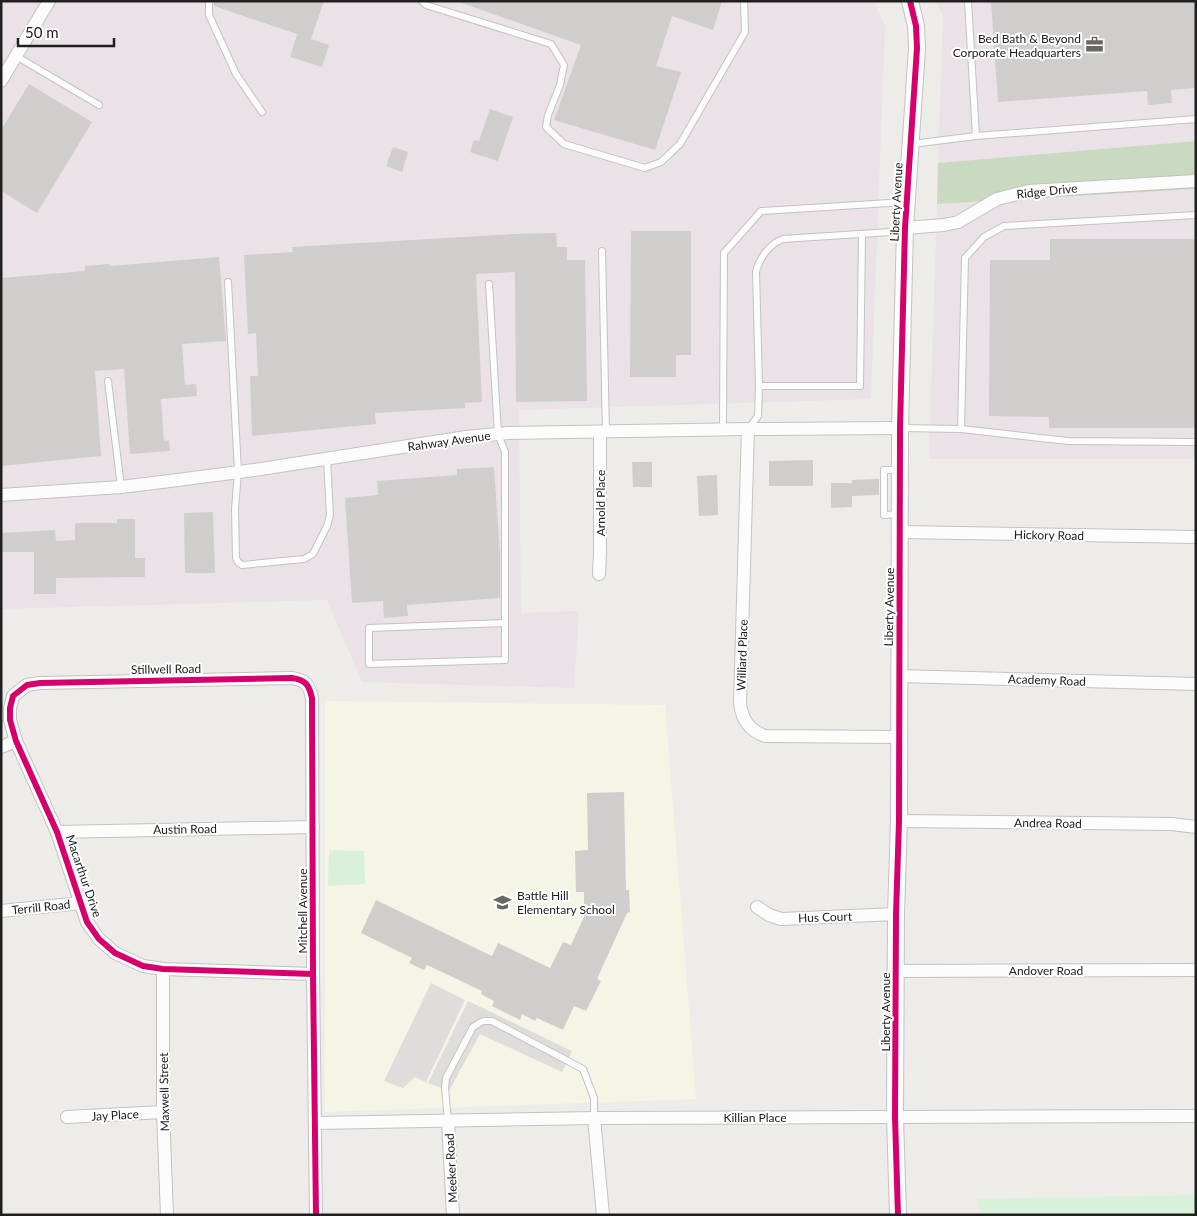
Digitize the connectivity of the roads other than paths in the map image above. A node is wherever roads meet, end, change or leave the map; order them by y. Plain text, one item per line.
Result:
1 (49, 1) edge
2 (209, 1) edge
3 (422, 1) edge
4 (744, 1) edge
5 (910, 1) edge
6 (968, 1) edge
7 (16, 56) junction
8 (1, 81) edge
9 (99, 105) dead end
10 (262, 112) dead end
11 (1196, 119) edge
12 (976, 136) junction
13 (910, 144) junction
14 (1196, 181) edge
15 (907, 202) junction
16 (1196, 215) edge
17 (905, 228) junction
18 (862, 234) junction
19 (602, 251) dead end
20 (228, 282) dead end
21 (489, 284) dead end
22 (108, 381) dead end
23 (759, 386) junction
24 (900, 428) junction
25 (723, 429) junction
26 (748, 429) junction
27 (961, 429) junction
28 (603, 432) junction
29 (498, 434) junction
30 (1196, 442) edge
31 (327, 459) junction
32 (238, 472) junction
33 (121, 487) junction
34 (1, 495) edge
35 (901, 532) junction
36 (1196, 537) edge
37 (598, 574) dead end
38 (504, 623) junction
39 (899, 676) junction
40 (1196, 684) edge
41 (13, 696) joint
42 (312, 698) joint
43 (899, 737) junction
44 (16, 741) junction
45 (1, 747) edge
46 (900, 821) junction
47 (313, 827) junction
48 (1196, 827) edge
49 (57, 832) junction
50 (81, 903) junction
51 (757, 907) dead end
52 (1, 911) edge
53 (896, 914) junction
54 (163, 969) junction
55 (1196, 970) edge
56 (896, 971) junction
57 (312, 974) junction
58 (163, 1112) junction
59 (896, 1116) junction
60 (1196, 1116) edge
61 (68, 1117) dead end
62 (594, 1118) junction
63 (448, 1121) junction
64 (315, 1123) junction
65 (167, 1215) edge
66 (316, 1215) edge
67 (453, 1215) edge
68 (602, 1215) edge
69 (898, 1215) edge

1 - 7 street
2 - 10 lane
3 - 4 lane
5 - 13 street, Liberty Avenue
6 - 12 lane
7 - 8 street
7 - 9 lane
11 - 12 lane
12 - 13 lane
13 - 15 street, Liberty Avenue
14 - 17 street, Ridge Drive
15 - 17 street, Liberty Avenue
15 - 25 lane
16 - 27 lane
17 - 18 lane
17 - 24 street, Liberty Avenue
18 - 23 lane
18 - 23 lane
19 - 28 lane
20 - 32 lane
21 - 29 lane
22 - 33 lane
23 - 26 lane
24 - 26 street, Rahway Avenue
24 - 27 lane
24 - 35 street, Liberty Avenue
25 - 26 street, Rahway Avenue
25 - 28 street, Rahway Avenue
26 - 43 street, Williard Place
27 - 30 lane
28 - 29 street, Rahway Avenue
28 - 37 street, Arnold Place
29 - 31 street, Rahway Avenue
29 - 38 lane
31 - 32 street, Rahway Avenue
31 - 32 lane
32 - 33 street, Rahway Avenue
33 - 34 street, Rahway Avenue
35 - 36 street, Hickory Road
35 - 39 street, Liberty Avenue
38 - 38 lane
39 - 40 street, Academy Road
39 - 43 street, Liberty Avenue
41 - 42 street, Stillwell Road
41 - 44 street, Macarthur Drive
42 - 47 street, Mitchell Avenue
43 - 46 street, Liberty Avenue
44 - 45 street
44 - 49 street, Macarthur Drive
46 - 48 street, Andrea Road
46 - 53 street, Liberty Avenue
47 - 49 street, Austin Road
47 - 57 street, Mitchell Avenue
49 - 50 street, Macarthur Drive
50 - 52 street, Terrill Road
50 - 54 street, Macarthur Drive
51 - 53 street, Hus Court
53 - 56 street, Liberty Avenue
54 - 57 street, Macarthur Drive
54 - 58 street, Maxwell Street
55 - 56 street, Andover Road
56 - 59 street, Liberty Avenue
57 - 64 street, Mitchell Avenue
58 - 61 street, Jay Place
58 - 65 street, Maxwell Street
59 - 60 street, Killian Place
59 - 62 street, Killian Place
59 - 69 street, Liberty Avenue
62 - 63 street, Killian Place
62 - 63 lane
62 - 68 street
63 - 64 street, Killian Place
63 - 67 street, Meeker Road
64 - 66 street, Mitchell Avenue

